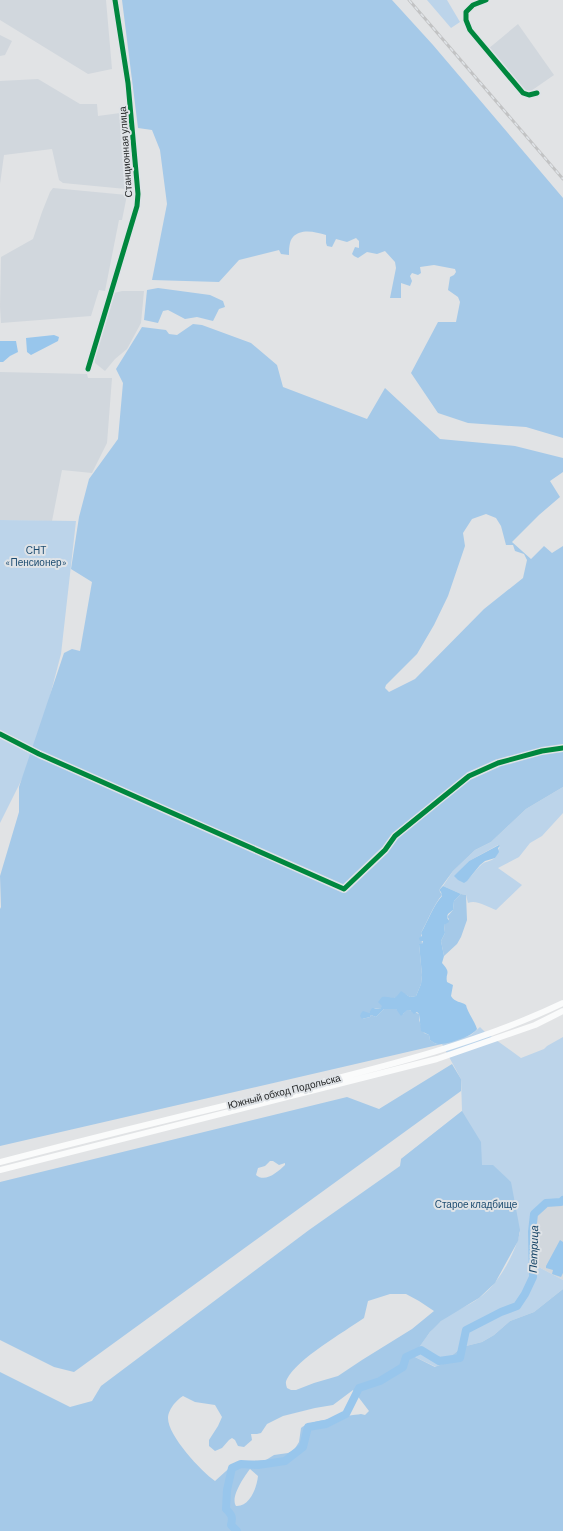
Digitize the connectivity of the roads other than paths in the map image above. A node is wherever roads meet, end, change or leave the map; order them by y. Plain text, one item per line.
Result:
1 (115, 0) edge
2 (486, 0) edge
3 (475, 2) edge
4 (537, 93) dead end
5 (88, 369) dead end
6 (0, 734) edge
7 (563, 748) edge
8 (563, 1003) edge
9 (563, 1011) edge
10 (0, 1162) edge
11 (0, 1170) edge

1 - 5 street, Станционная улица
2 - 3 street
3 - 4 street
6 - 7 street
8 - 10 main road, Южный обход Подольска
9 - 11 main road, Южный обход Подольска

